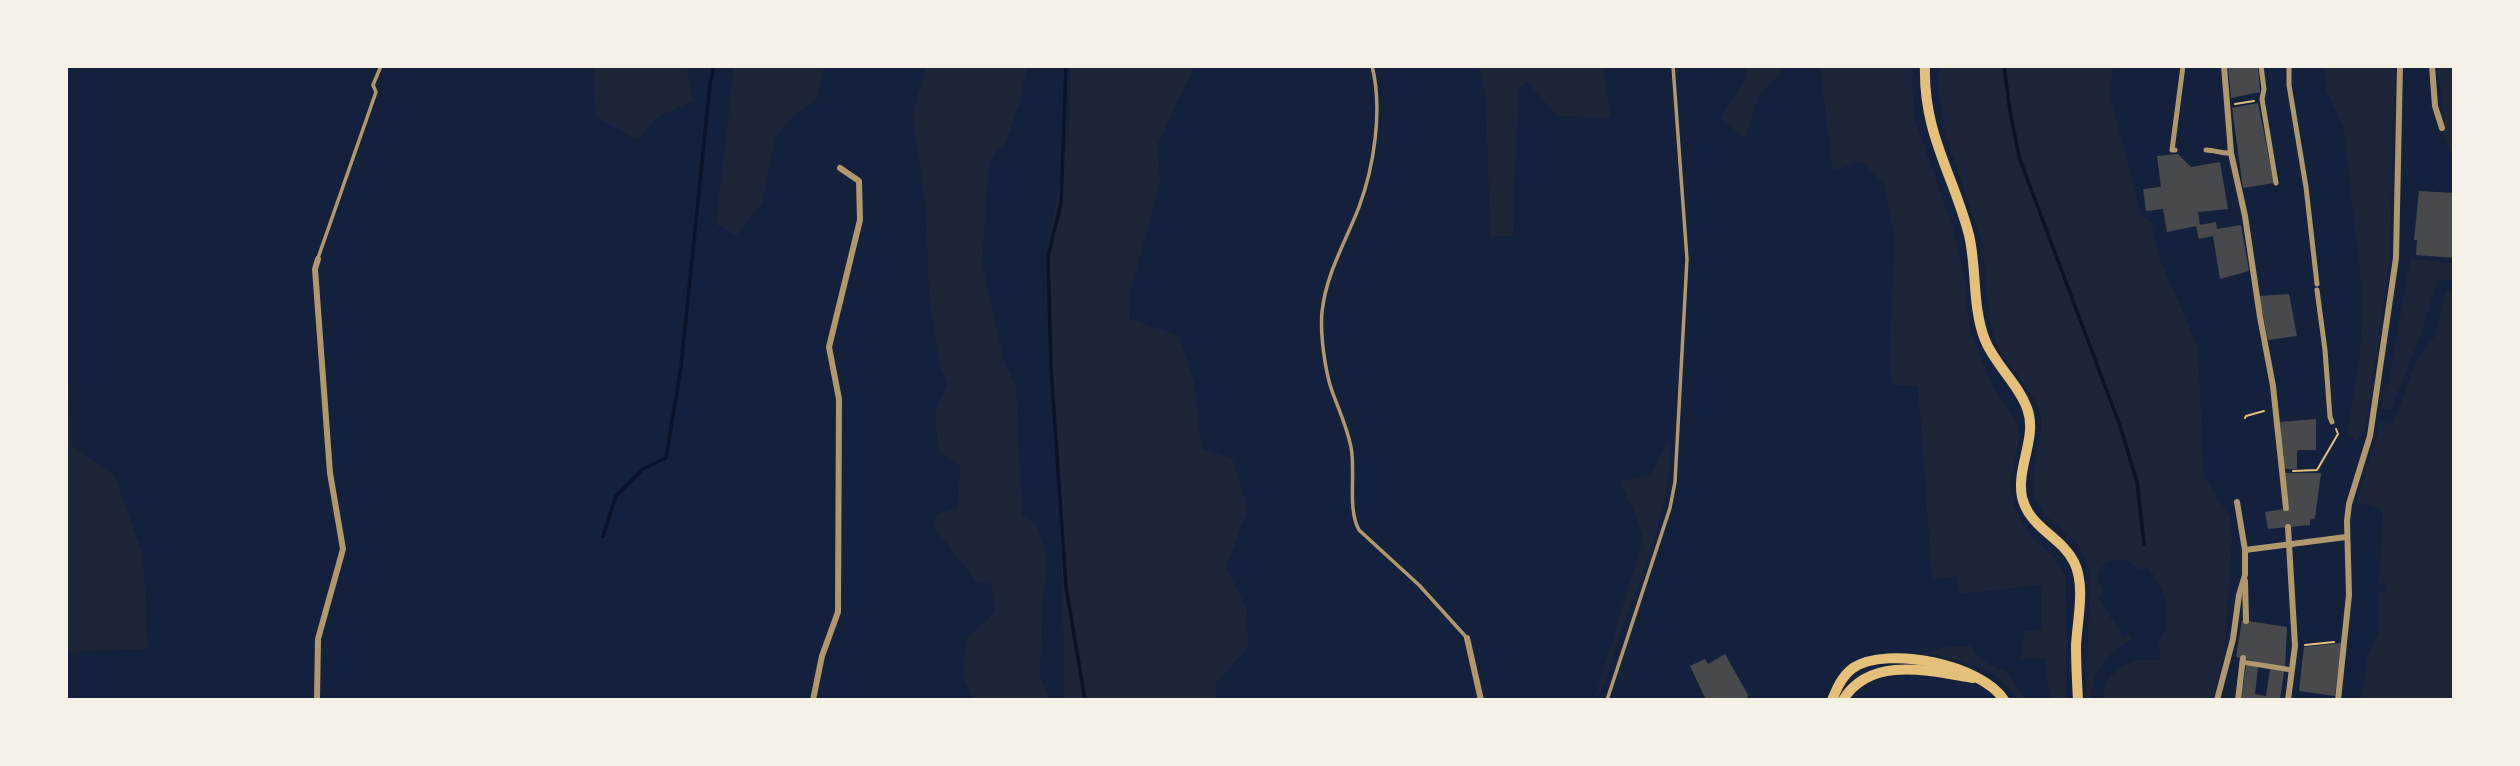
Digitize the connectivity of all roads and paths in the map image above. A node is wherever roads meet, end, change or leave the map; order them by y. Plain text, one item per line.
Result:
1 (381, 66) edge
2 (1372, 66) edge
3 (1673, 66) edge
4 (1925, 66) edge
5 (2183, 66) edge
6 (2224, 66) edge
7 (2261, 66) edge
8 (2289, 66) edge
9 (2400, 66) edge
10 (2432, 66) edge
11 (2262, 99) junction
12 (2227, 106) junction
13 (2442, 128) dead end
14 (2175, 150) dead end
15 (2206, 150) dead end
16 (2231, 153) junction
17 (840, 168) dead end
18 (2276, 183) dead end
19 (318, 259) joint
20 (2276, 408) junction
21 (2245, 418) dead end
22 (2332, 422) joint
23 (2281, 472) junction
24 (2237, 502) dead end
25 (2286, 508) dead end
26 (2288, 527) dead end
27 (2346, 537) junction
28 (2245, 550) junction
29 (2245, 575) junction
30 (2246, 621) dead end
31 (1467, 638) joint
32 (2346, 640) junction
33 (2295, 646) junction
34 (2243, 660) joint
35 (2292, 670) junction
36 (1983, 680) junction
37 (317, 699) edge
38 (813, 699) edge
39 (1481, 699) edge
40 (1607, 699) edge
41 (1832, 699) edge
42 (1843, 699) edge
43 (2004, 699) edge
44 (2078, 699) edge
45 (2217, 699) edge
46 (2238, 699) edge
47 (2288, 699) edge
48 (2338, 699) edge

1 - 19 lane
2 - 31 lane
3 - 40 lane
4 - 44 main road
5 - 14 street
6 - 12 street
7 - 11 street
8 - 22 street
9 - 27 street
10 - 13 street
11 - 12 path
11 - 18 street
12 - 16 street
15 - 16 street
16 - 20 street
17 - 38 street
19 - 37 street
20 - 21 path
20 - 23 street
22 - 23 path
23 - 25 street
24 - 28 street
26 - 33 street
27 - 28 street
27 - 32 street
28 - 29 street
29 - 30 street
29 - 45 street
31 - 39 street
32 - 33 path
32 - 48 street
33 - 35 street
34 - 35 street
34 - 46 street
35 - 47 street
36 - 41 main road
36 - 42 main road
36 - 43 main road

